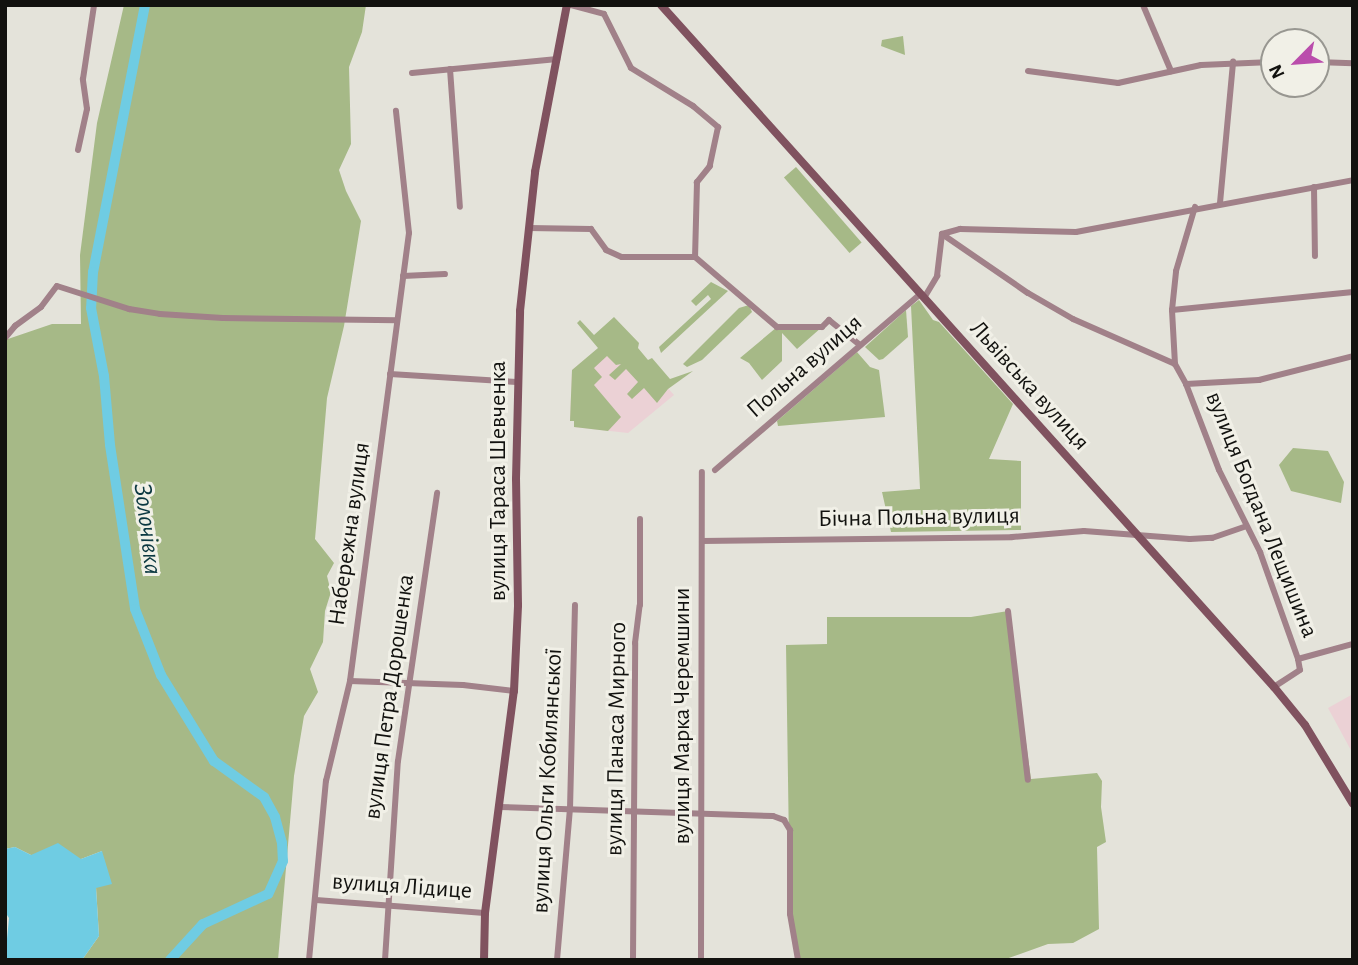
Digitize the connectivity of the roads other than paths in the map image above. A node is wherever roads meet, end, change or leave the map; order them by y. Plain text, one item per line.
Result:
1 (94, 5) edge
2 (569, 5) edge
3 (661, 5) edge
4 (1143, 5) edge
5 (557, 60) junction
6 (1233, 62) junction
7 (1260, 62) edge
8 (1330, 62) edge
9 (1353, 63) edge
10 (450, 69) junction
11 (1028, 71) dead end
12 (1171, 71) junction
13 (412, 73) dead end
14 (396, 111) dead end
15 (78, 150) dead end
16 (1353, 180) edge
17 (1314, 187) junction
18 (1220, 203) junction
19 (460, 207) dead end
20 (1195, 207) junction
21 (528, 228) junction
22 (942, 234) junction
23 (1315, 256) dead end
24 (695, 257) junction
25 (446, 275) dead end
26 (403, 276) junction
27 (1353, 292) edge
28 (922, 296) junction
29 (1172, 310) junction
30 (397, 320) junction
31 (5, 338) edge
32 (860, 345) junction
33 (1353, 356) edge
34 (1175, 364) junction
35 (390, 374) junction
36 (517, 382) junction
37 (1186, 384) junction
38 (715, 470) dead end
39 (702, 472) dead end
40 (437, 493) dead end
41 (640, 519) dead end
42 (1246, 526) junction
43 (1136, 534) junction
44 (702, 541) junction
45 (575, 605) dead end
46 (1008, 611) dead end
47 (1353, 645) edge
48 (1298, 659) junction
49 (350, 681) junction
50 (411, 684) junction
51 (1274, 688) junction
52 (514, 691) junction
53 (1028, 780) dead end
54 (1352, 802) edge
55 (499, 807) junction
56 (570, 809) junction
57 (633, 812) junction
58 (703, 815) junction
59 (316, 900) junction
60 (386, 907) junction
61 (485, 913) junction
62 (309, 960) edge
63 (385, 960) edge
64 (484, 960) edge
65 (557, 960) edge
66 (633, 960) edge
67 (701, 960) edge
68 (798, 960) edge

1 - 15 street
2 - 5 main road, вулиця Тараса Шевченка
2 - 24 street
3 - 28 main road, Львівська вулиця
4 - 12 street
5 - 10 street
5 - 21 main road, вулиця Тараса Шевченка
6 - 7 street
6 - 12 street
6 - 18 street
8 - 9 street
10 - 13 street
10 - 19 street
11 - 12 street
14 - 26 street, Набережна вулиця
16 - 17 street
17 - 18 street
17 - 23 street
18 - 20 street
20 - 22 street
20 - 29 street
21 - 24 street
21 - 36 main road, вулиця Тараса Шевченка
22 - 28 street
22 - 34 street
24 - 32 street
25 - 26 street
26 - 30 street, Набережна вулиця
27 - 29 street
28 - 32 street, Польна вулиця
28 - 43 main road, Львівська вулиця
29 - 34 street
30 - 31 street
30 - 35 street, Набережна вулиця
32 - 38 street, Польна вулиця
33 - 37 street
34 - 37 street, вулиця Богдана Лещишина
35 - 36 street
35 - 49 street, Набережна вулиця
36 - 52 main road, вулиця Тараса Шевченка
37 - 42 street, вулиця Богдана Лещишина
39 - 44 street, вулиця Марка Черемшини
40 - 50 street, вулиця Петра Дорошенка
41 - 57 street, вулиця Панаса Мирного
42 - 43 street, Бічна Польна вулиця
42 - 48 street, вулиця Богдана Лещишина
43 - 44 street, Бічна Польна вулиця
43 - 51 main road, Львівська вулиця
44 - 58 street, вулиця Марка Черемшини
45 - 56 street, вулиця Ольги Кобилянської
46 - 53 street
47 - 48 street
48 - 51 street
49 - 50 street
49 - 59 street, Набережна вулиця
50 - 52 street
50 - 60 street, вулиця Петра Дорошенка
51 - 54 main road, Львівська вулиця
52 - 55 main road, вулиця Тараса Шевченка
55 - 56 street
55 - 61 main road, вулиця Тараса Шевченка
56 - 57 street
56 - 65 street, вулиця Ольги Кобилянської
57 - 58 street
57 - 66 street, вулиця Панаса Мирного
58 - 67 street, вулиця Марка Черемшини
58 - 68 street
59 - 60 street, вулиця Лідице
59 - 62 street, Набережна вулиця
60 - 61 street, вулиця Лідице
60 - 63 street, вулиця Петра Дорошенка
61 - 64 main road, вулиця Тараса Шевченка

